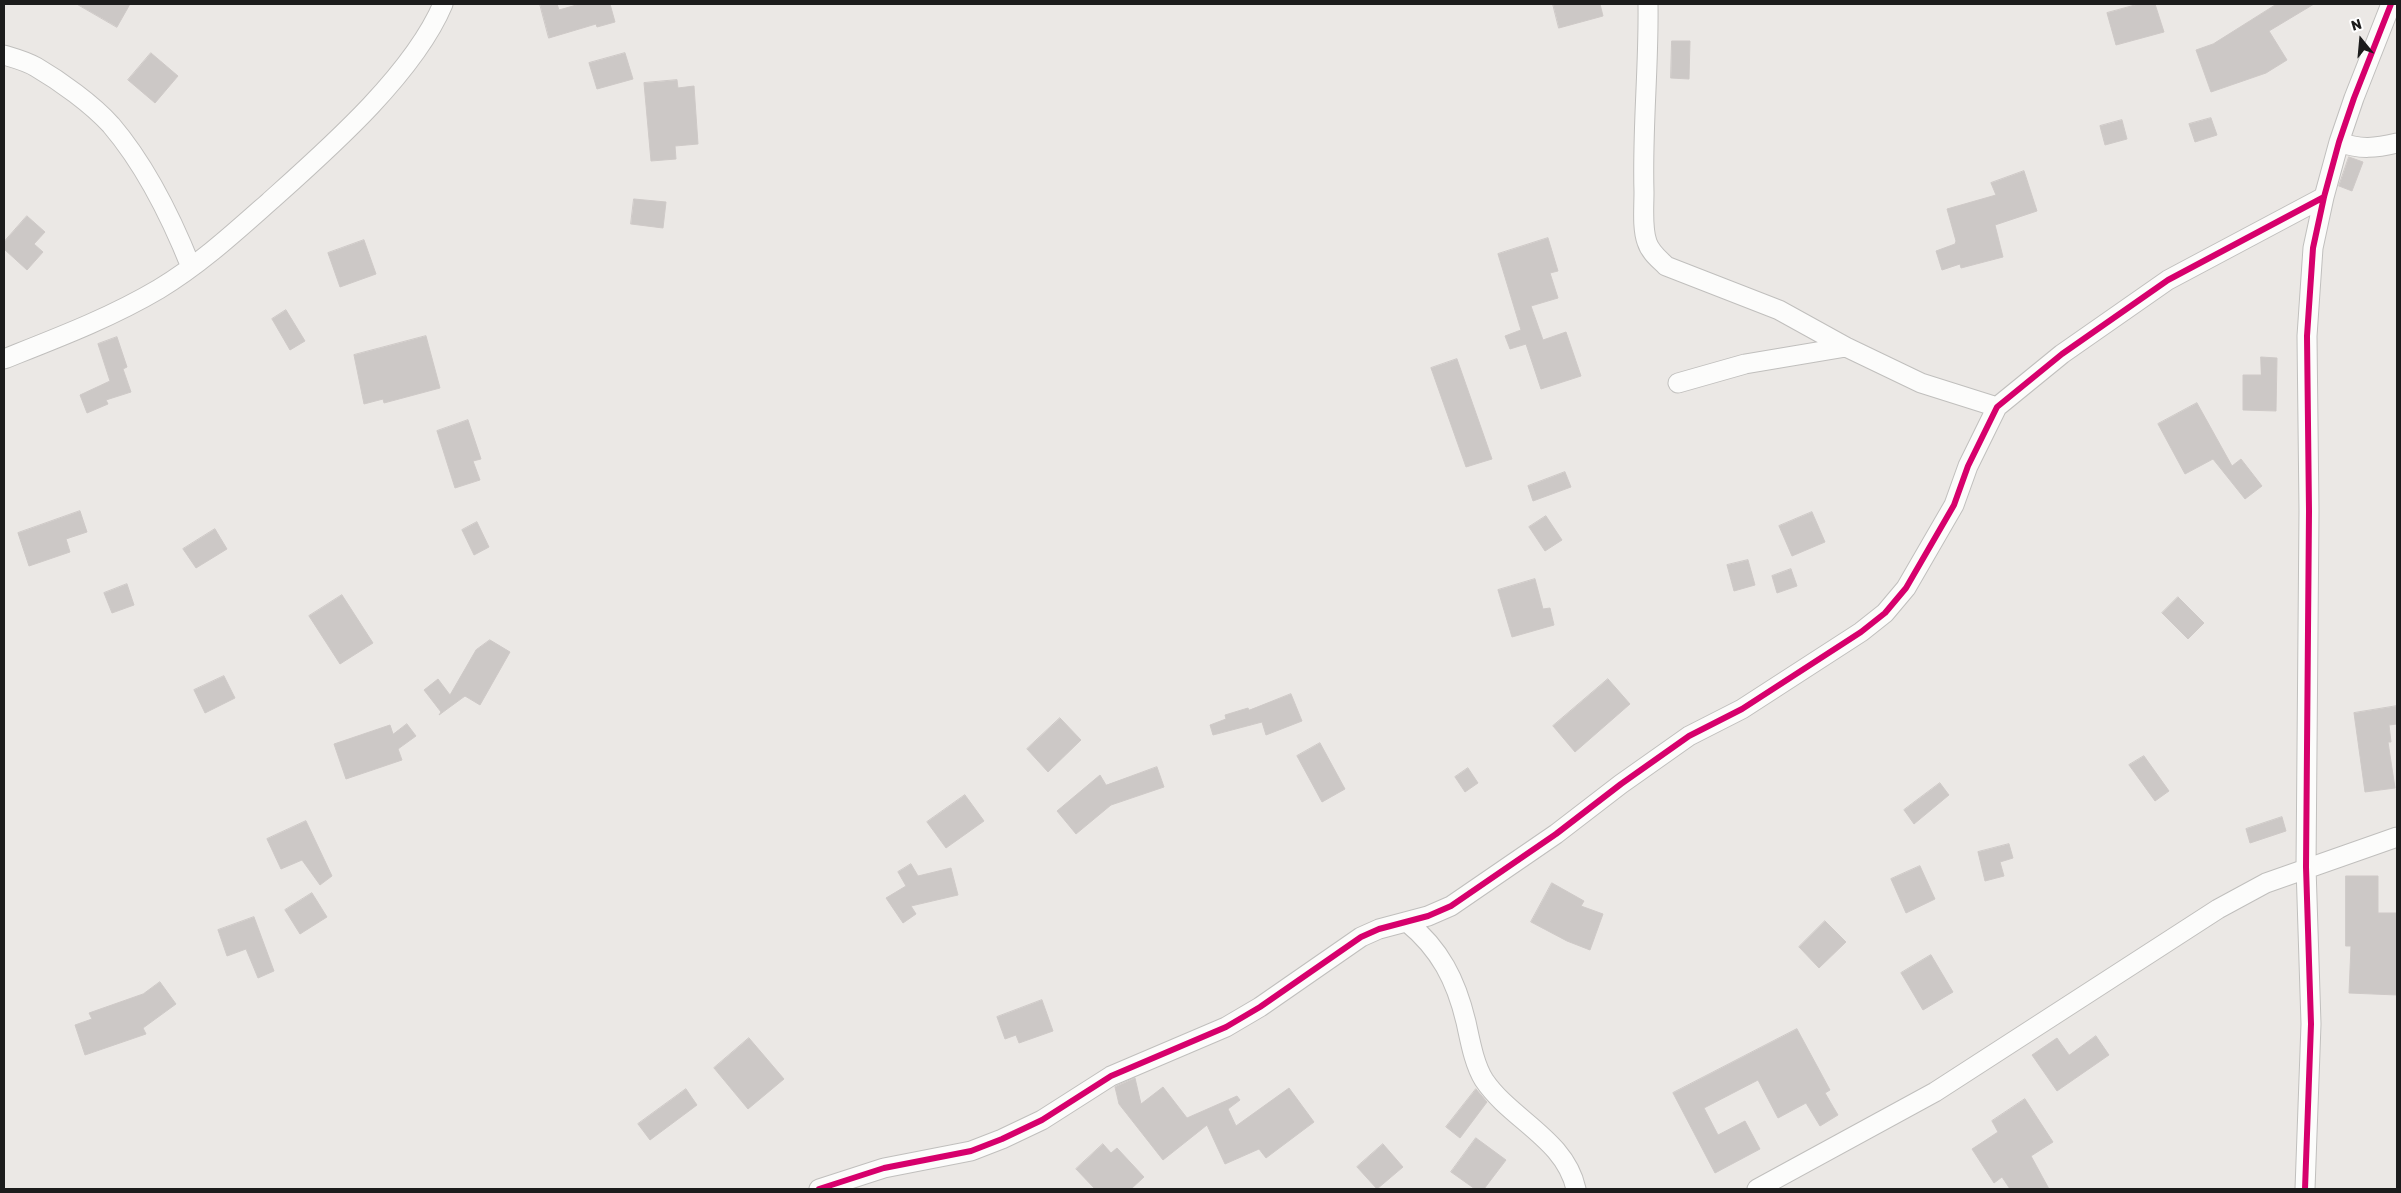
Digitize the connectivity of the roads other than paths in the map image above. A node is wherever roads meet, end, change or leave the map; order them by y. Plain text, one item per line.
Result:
1 (443, 4) edge
2 (1648, 4) edge
3 (2391, 4) edge
4 (4, 55) edge
5 (2339, 142) junction
6 (2397, 143) edge
7 (2324, 197) junction
8 (191, 267) junction
9 (1846, 347) junction
10 (4, 359) edge
11 (1678, 383) dead end
12 (1997, 407) junction
13 (2397, 837) edge
14 (2306, 868) junction
15 (1407, 922) junction
16 (819, 1189) edge
17 (1576, 1189) edge
18 (1757, 1189) edge
19 (2305, 1189) edge

1 - 8 street
2 - 9 street
3 - 5 street
4 - 8 street
5 - 6 street
5 - 7 street
7 - 12 street
7 - 14 street
8 - 10 street
9 - 11 street
9 - 12 street
12 - 15 street
13 - 14 street
14 - 18 street
14 - 19 street
15 - 16 street
15 - 17 street

